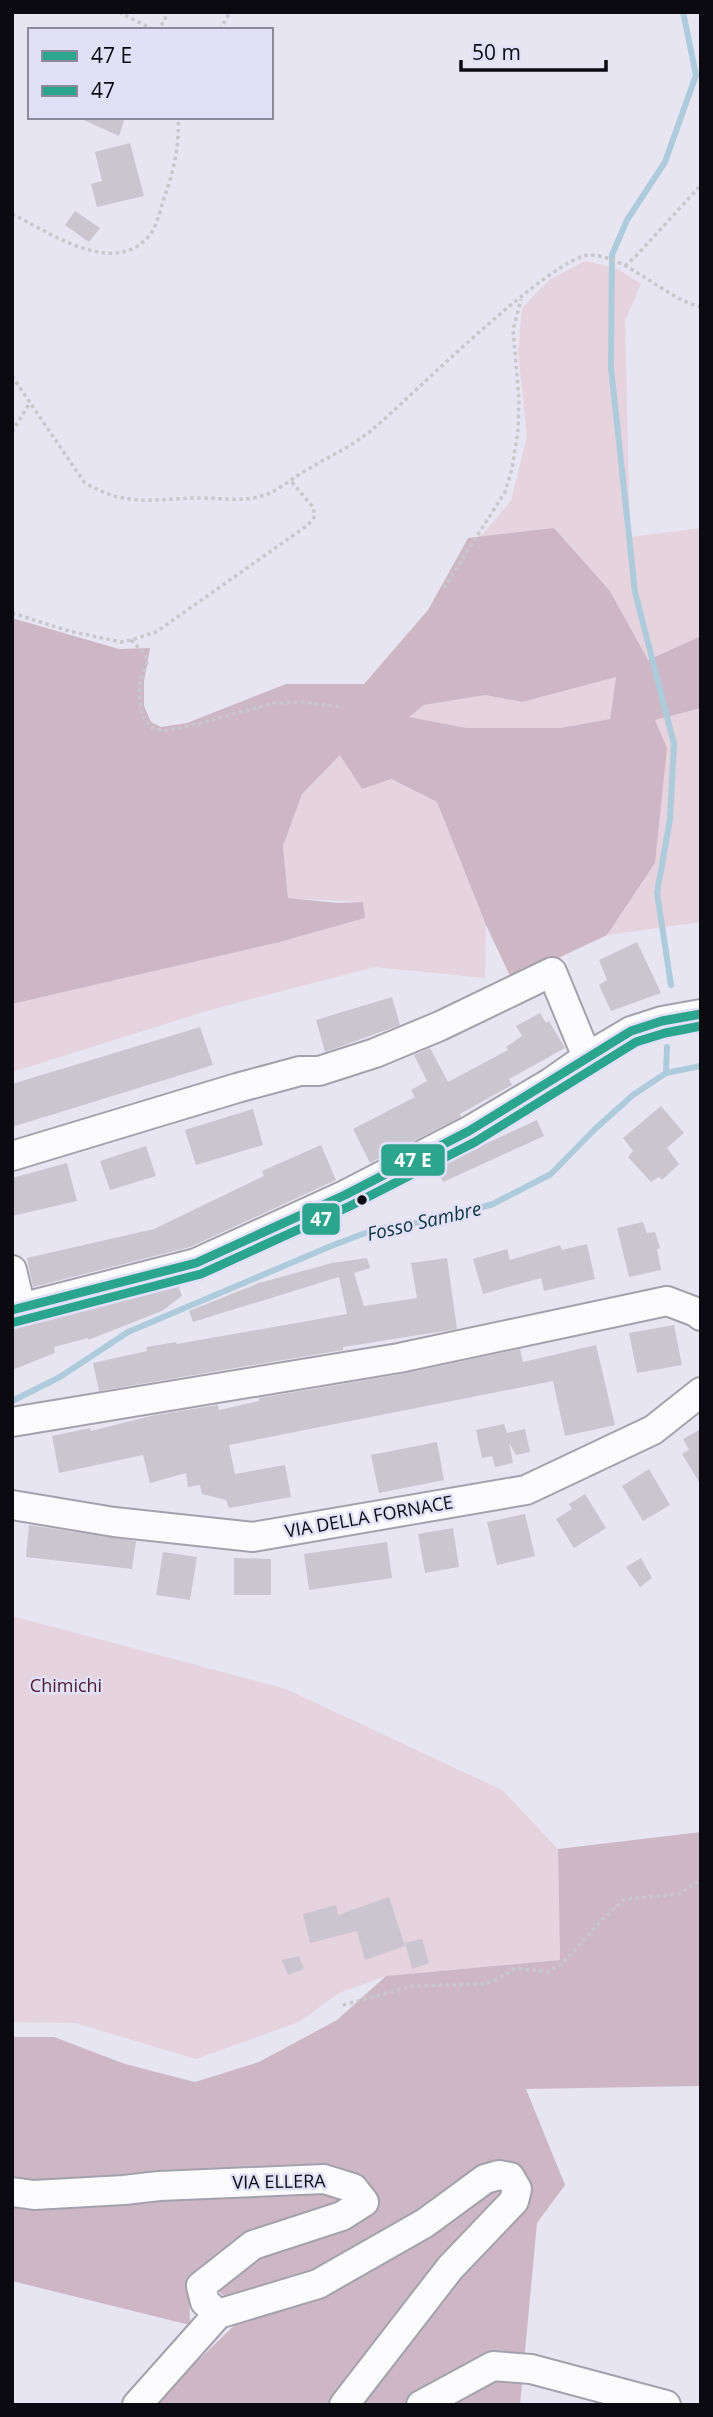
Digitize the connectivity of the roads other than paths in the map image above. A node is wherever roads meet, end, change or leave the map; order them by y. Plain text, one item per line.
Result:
1 (701, 1014) edge
2 (587, 1057) junction
3 (12, 1156) edge
4 (12, 1270) edge
5 (17, 1309) edge
6 (701, 1316) edge
7 (701, 1392) edge
8 (12, 1422) edge
9 (12, 1505) edge
10 (12, 2192) edge
11 (218, 2314) junction
12 (137, 2405) edge
13 (344, 2405) edge
14 (421, 2405) edge
15 (666, 2405) edge

1 - 2 street
2 - 3 street
2 - 5 street
4 - 5 street
6 - 8 street
7 - 9 street, VIA DELLA FORNACE
10 - 11 street, VIA ELLERA
11 - 12 street
11 - 13 street
14 - 15 street

